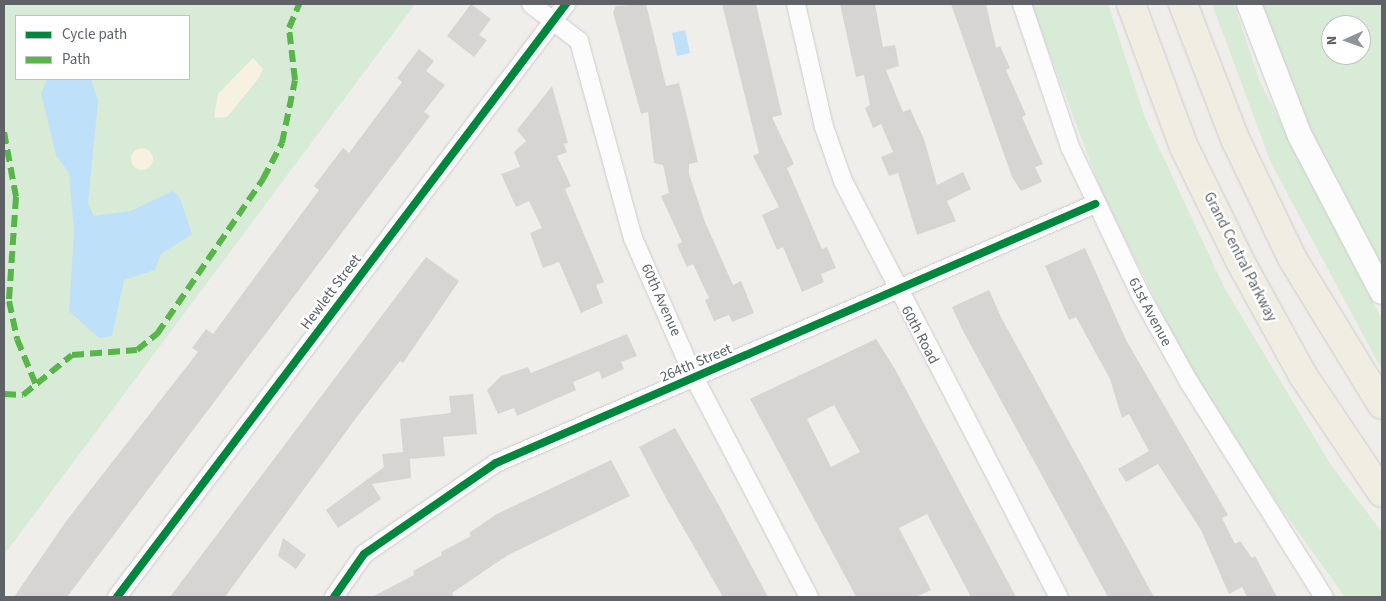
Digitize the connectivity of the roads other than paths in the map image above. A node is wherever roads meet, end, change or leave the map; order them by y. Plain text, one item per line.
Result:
1 (531, 4) edge
2 (566, 4) edge
3 (796, 4) edge
4 (1022, 4) edge
5 (1131, 4) edge
6 (1183, 4) edge
7 (1249, 4) edge
8 (553, 21) junction
9 (1095, 204) junction
10 (897, 290) junction
11 (1382, 292) edge
12 (695, 378) junction
13 (1382, 405) edge
14 (1382, 493) edge
15 (335, 595) edge
16 (117, 597) edge
17 (809, 597) edge
18 (1059, 597) edge
19 (1324, 597) edge

1 - 8 street, 60th Avenue
2 - 8 street, Hewlett Street
3 - 10 street, 60th Road
4 - 9 street, 61st Avenue
5 - 14 highway, Grand Central Parkway
6 - 13 highway
7 - 11 main road
8 - 12 street, 60th Avenue
8 - 16 street, Hewlett Street
9 - 10 street, 264th Street
9 - 19 street, 61st Avenue
10 - 12 street, 264th Street
10 - 18 street, 60th Road
12 - 15 street, 264th Street
12 - 17 street, 60th Avenue

